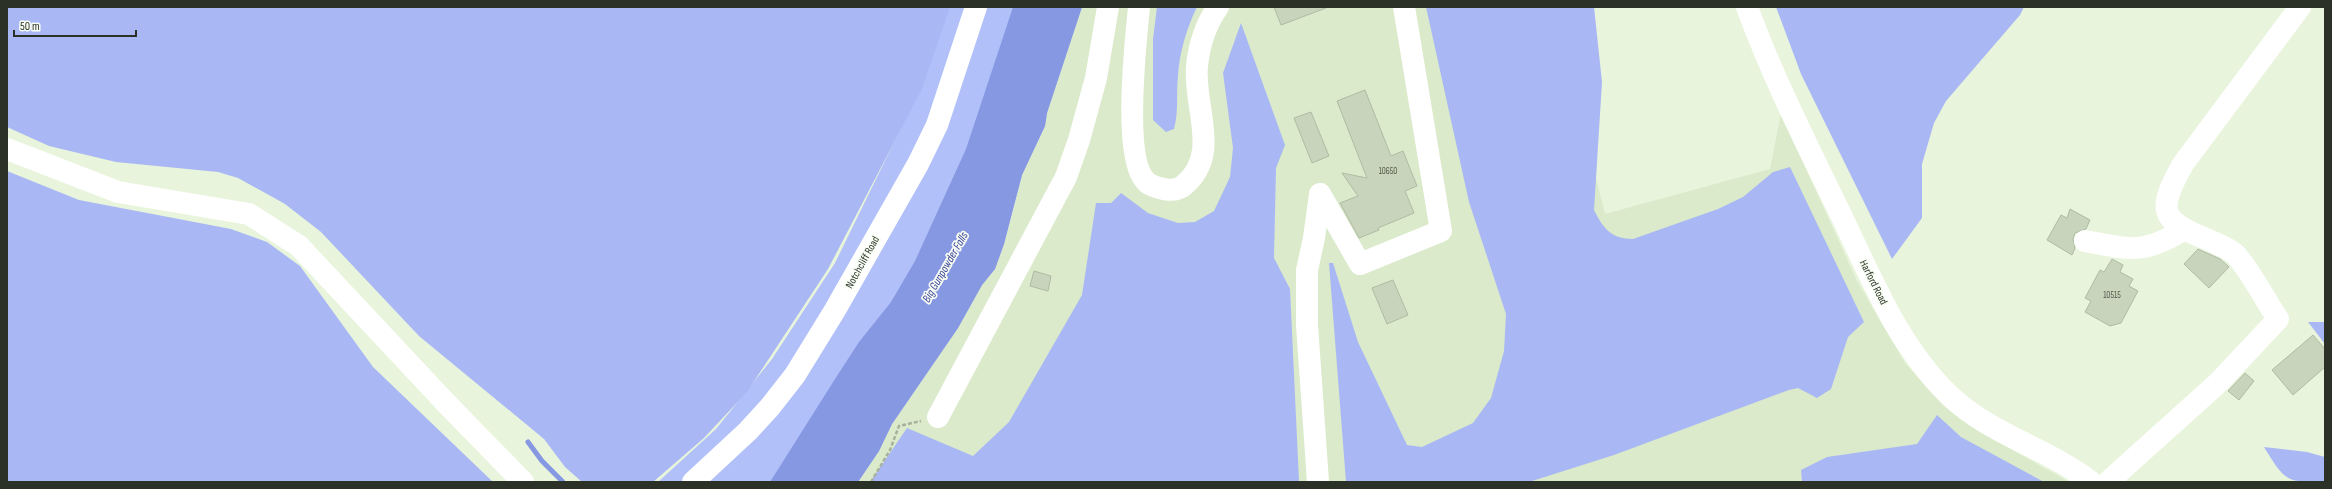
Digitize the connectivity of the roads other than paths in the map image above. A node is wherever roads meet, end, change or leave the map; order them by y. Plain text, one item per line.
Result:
1 (976, 7) edge
2 (1108, 7) edge
3 (1139, 7) edge
4 (1218, 7) edge
5 (1404, 7) edge
6 (1747, 7) edge
7 (2300, 7) edge
8 (7, 148) edge
9 (2183, 230) junction
10 (2085, 241) dead end
11 (938, 417) road end
12 (523, 482) edge
13 (693, 482) edge
14 (1318, 482) edge
15 (2091, 482) edge
16 (2108, 482) edge

1 - 13 main road, Notchcliff Road
2 - 11 main road
3 - 4 main road
5 - 14 main road
6 - 15 main road, Harford Road
7 - 9 main road
8 - 12 main road
9 - 10 main road
9 - 16 main road

